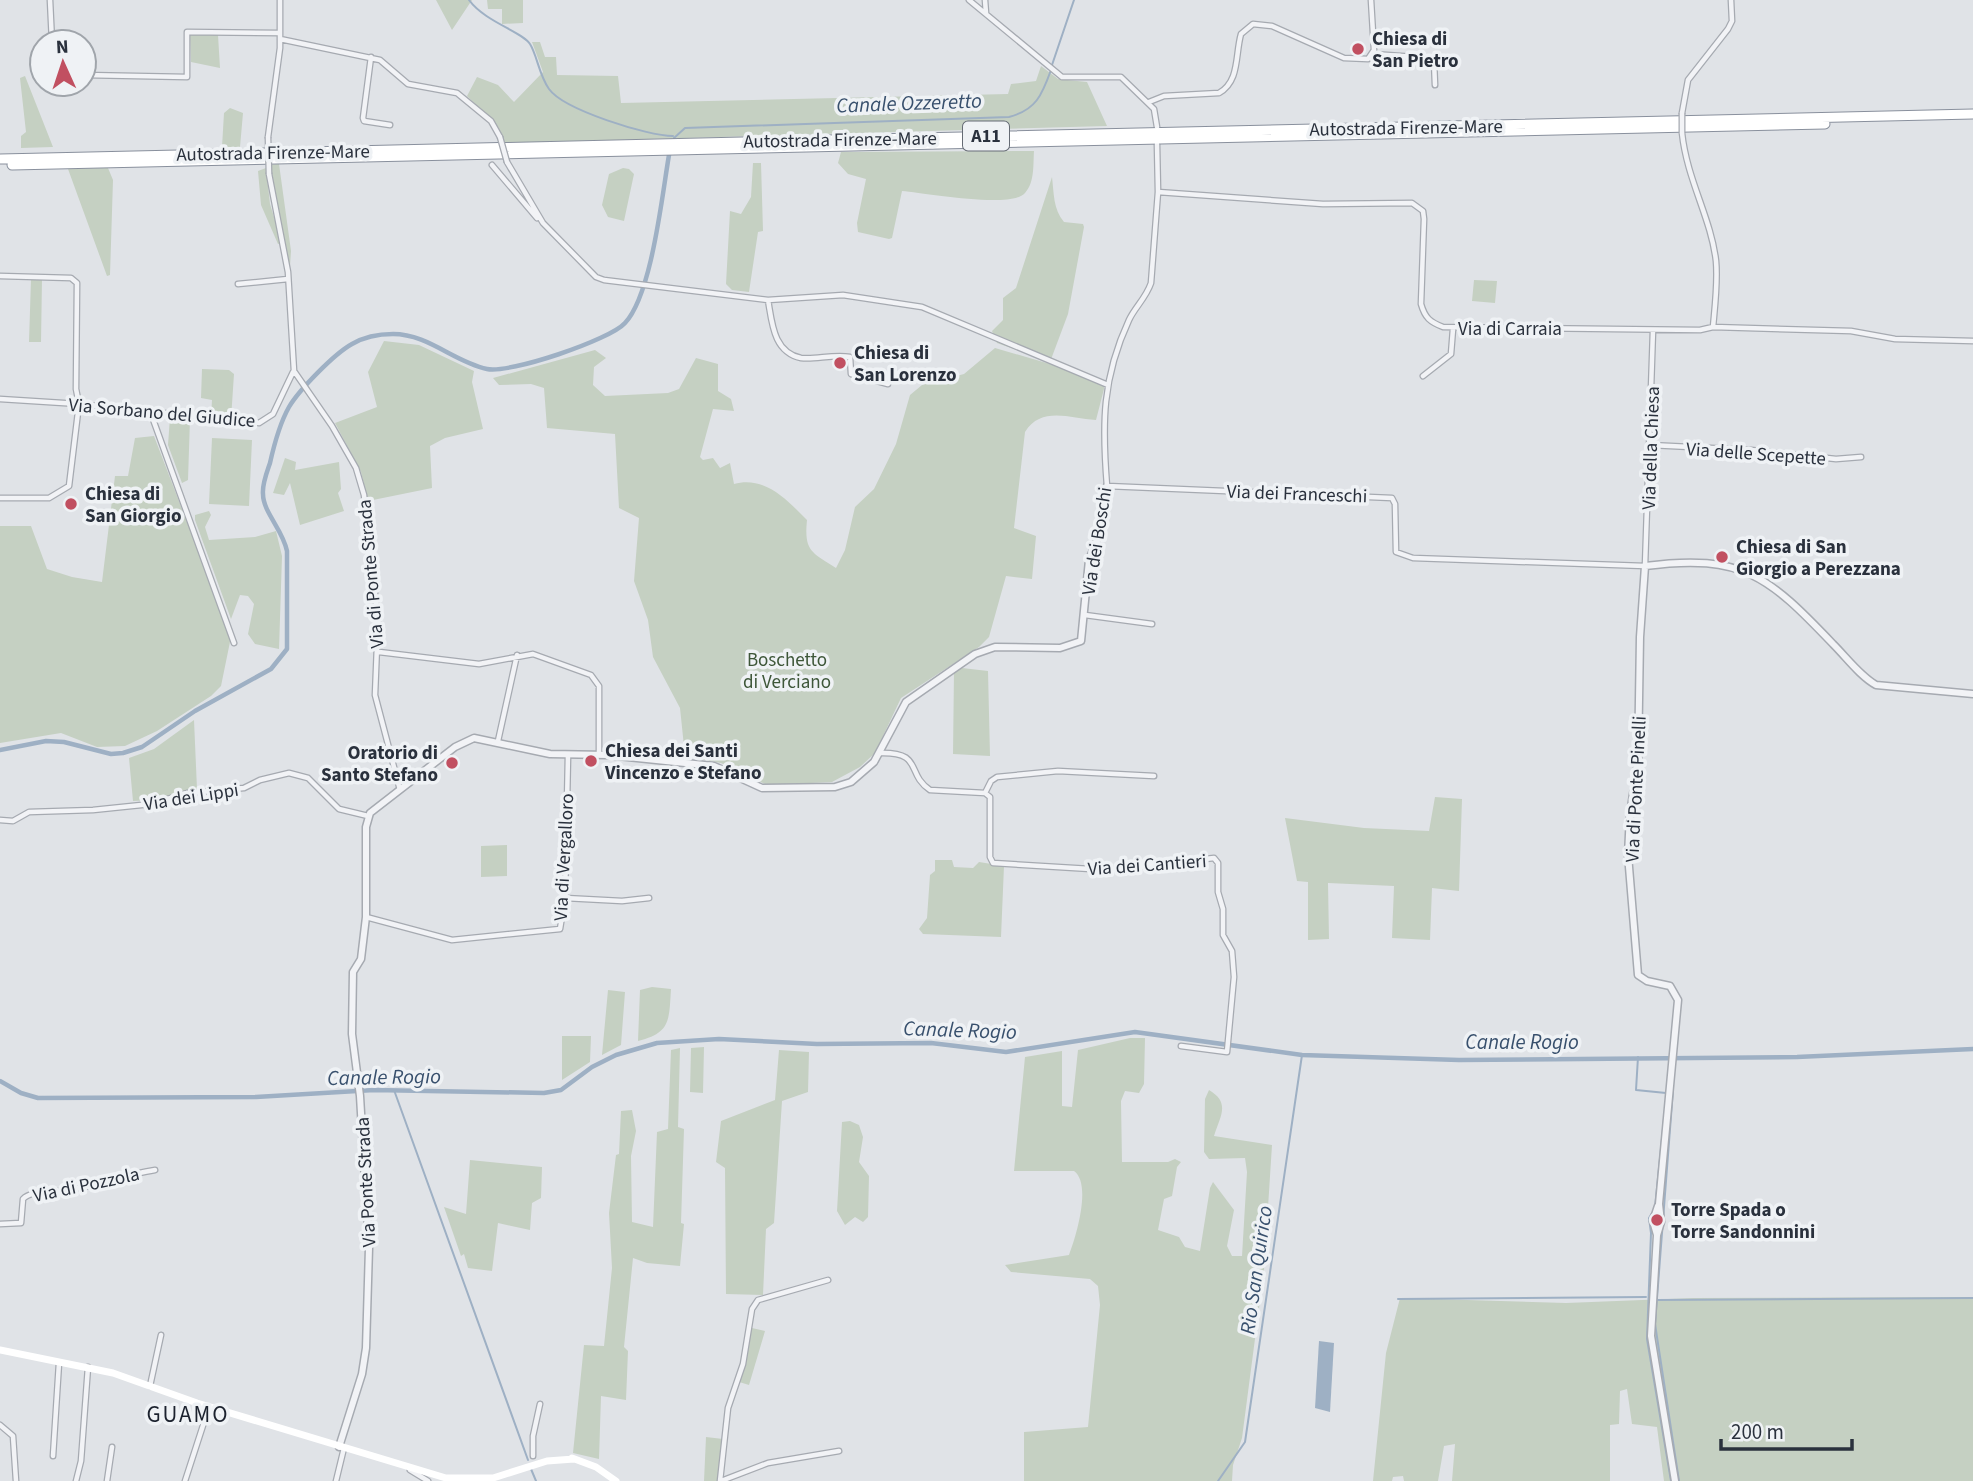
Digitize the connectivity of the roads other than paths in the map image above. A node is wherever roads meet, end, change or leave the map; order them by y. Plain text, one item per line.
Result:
1 (50, 0) edge
2 (280, 0) edge
3 (982, 0) edge
4 (1371, 0) edge
5 (1731, 0) edge
6 (972, 1) edge
7 (986, 13) junction
8 (51, 28) edge
9 (280, 36) junction
10 (1373, 54) junction
11 (371, 57) junction
12 (98, 75) edge
13 (1435, 85) dead end
14 (1149, 102) junction
15 (1973, 114) edge
16 (1973, 120) edge
17 (390, 125) dead end
18 (1157, 127) dead end
19 (1157, 145) dead end
20 (0, 159) edge
21 (0, 165) edge
22 (492, 165) dead end
23 (1158, 192) junction
24 (543, 223) junction
25 (0, 276) edge
26 (288, 279) junction
27 (238, 284) dead end
28 (768, 300) junction
29 (1713, 327) junction
30 (1453, 329) junction
31 (1653, 330) junction
32 (1973, 341) edge
33 (294, 371) junction
34 (1423, 376) dead end
35 (888, 384) dead end
36 (1109, 385) junction
37 (0, 399) edge
38 (79, 404) junction
39 (150, 411) junction
40 (1650, 445) junction
41 (1861, 457) dead end
42 (1107, 486) junction
43 (0, 498) edge
44 (1646, 566) junction
45 (1085, 615) junction
46 (1152, 624) dead end
47 (234, 643) dead end
48 (379, 652) junction
49 (517, 655) junction
50 (1973, 694) edge
51 (498, 741) junction
52 (880, 753) junction
53 (599, 754) junction
54 (568, 755) junction
55 (1154, 776) dead end
56 (400, 790) junction
57 (985, 793) junction
58 (368, 816) junction
59 (0, 820) edge
60 (565, 898) junction
61 (649, 898) dead end
62 (366, 917) junction
63 (1181, 1046) dead end
64 (155, 1170) dead end
65 (0, 1224) edge
66 (828, 1280) dead end
67 (160, 1335) dead end
68 (0, 1350) edge
69 (59, 1362) junction
70 (89, 1367) junction
71 (150, 1386) junction
72 (540, 1404) dead end
73 (209, 1407) junction
74 (0, 1425) edge
75 (112, 1447) dead end
76 (342, 1448) junction
77 (839, 1451) dead end
78 (53, 1456) dead end
79 (531, 1458) junction
80 (574, 1459) junction
81 (410, 1469) junction
82 (487, 1478) junction
83 (449, 1480) edge
84 (16, 1481) edge
85 (76, 1481) edge
86 (107, 1481) edge
87 (185, 1481) edge
88 (336, 1481) edge
89 (428, 1481) edge
90 (616, 1481) edge
91 (720, 1481) edge
92 (1675, 1481) edge

1 - 8 street
2 - 9 street
3 - 6 street
3 - 7 street
4 - 10 street
5 - 29 street, bridge
6 - 7 street
7 - 14 street
9 - 11 street
9 - 12 street
9 - 26 street, bridge
10 - 13 street
10 - 14 street
11 - 17 street
11 - 24 street, bridge
14 - 18 street
15 - 20 highway, Autostrada Firenze-Mare / A11
16 - 21 highway, Autostrada Firenze-Mare / A11
19 - 23 street, Via dei Boschi
22 - 24 street
23 - 30 street, Via di Carraia
23 - 36 street, Via dei Boschi
24 - 28 street
25 - 38 street
26 - 27 street
26 - 33 street
28 - 35 street
28 - 36 street
29 - 31 street, Via di Carraia
29 - 32 street, Via di Carraia
30 - 31 street, Via di Carraia
30 - 34 street
31 - 40 street, Via della Chiesa
33 - 39 street, Via Sorbano del Giudice
33 - 48 street, Via di Ponte Strada
36 - 42 street, Via dei Boschi
37 - 38 street, Via Sorbano del Giudice
38 - 39 street, Via Sorbano del Giudice
38 - 43 street
39 - 47 street
40 - 41 street, Via delle Scepette
40 - 44 street, Via della Chiesa
42 - 44 street, Via dei Franceschi
42 - 45 street, Via dei Boschi
44 - 50 street
44 - 92 street, Via di Ponte Pinelli
45 - 46 street
45 - 52 street, Via dei Boschi
48 - 49 street
48 - 56 street, Via di Ponte Strada
49 - 51 street
49 - 53 street
51 - 54 street, Via dei Boschi
51 - 56 street, Via dei Boschi
52 - 53 street, Via dei Boschi
52 - 57 street
53 - 54 street, Via dei Boschi
54 - 60 street, Via di Vergalloro
55 - 57 street
56 - 58 street
57 - 63 street, Via dei Cantieri
58 - 59 street, Via dei Lippi
58 - 62 street
60 - 61 street
60 - 62 street, Via di Vergalloro
62 - 76 street, Via Ponte Strada
64 - 65 street, Via di Pozzola
66 - 91 street
67 - 71 street
68 - 69 main road
69 - 70 main road
69 - 78 street
70 - 71 main road
70 - 85 street
71 - 73 main road
72 - 79 street
73 - 76 main road
73 - 87 street
74 - 84 street
75 - 86 street
76 - 81 main road
76 - 88 street
77 - 91 street
79 - 80 main road
79 - 82 main road
80 - 82 main road
80 - 90 main road
81 - 83 main road
81 - 89 street
82 - 83 main road

